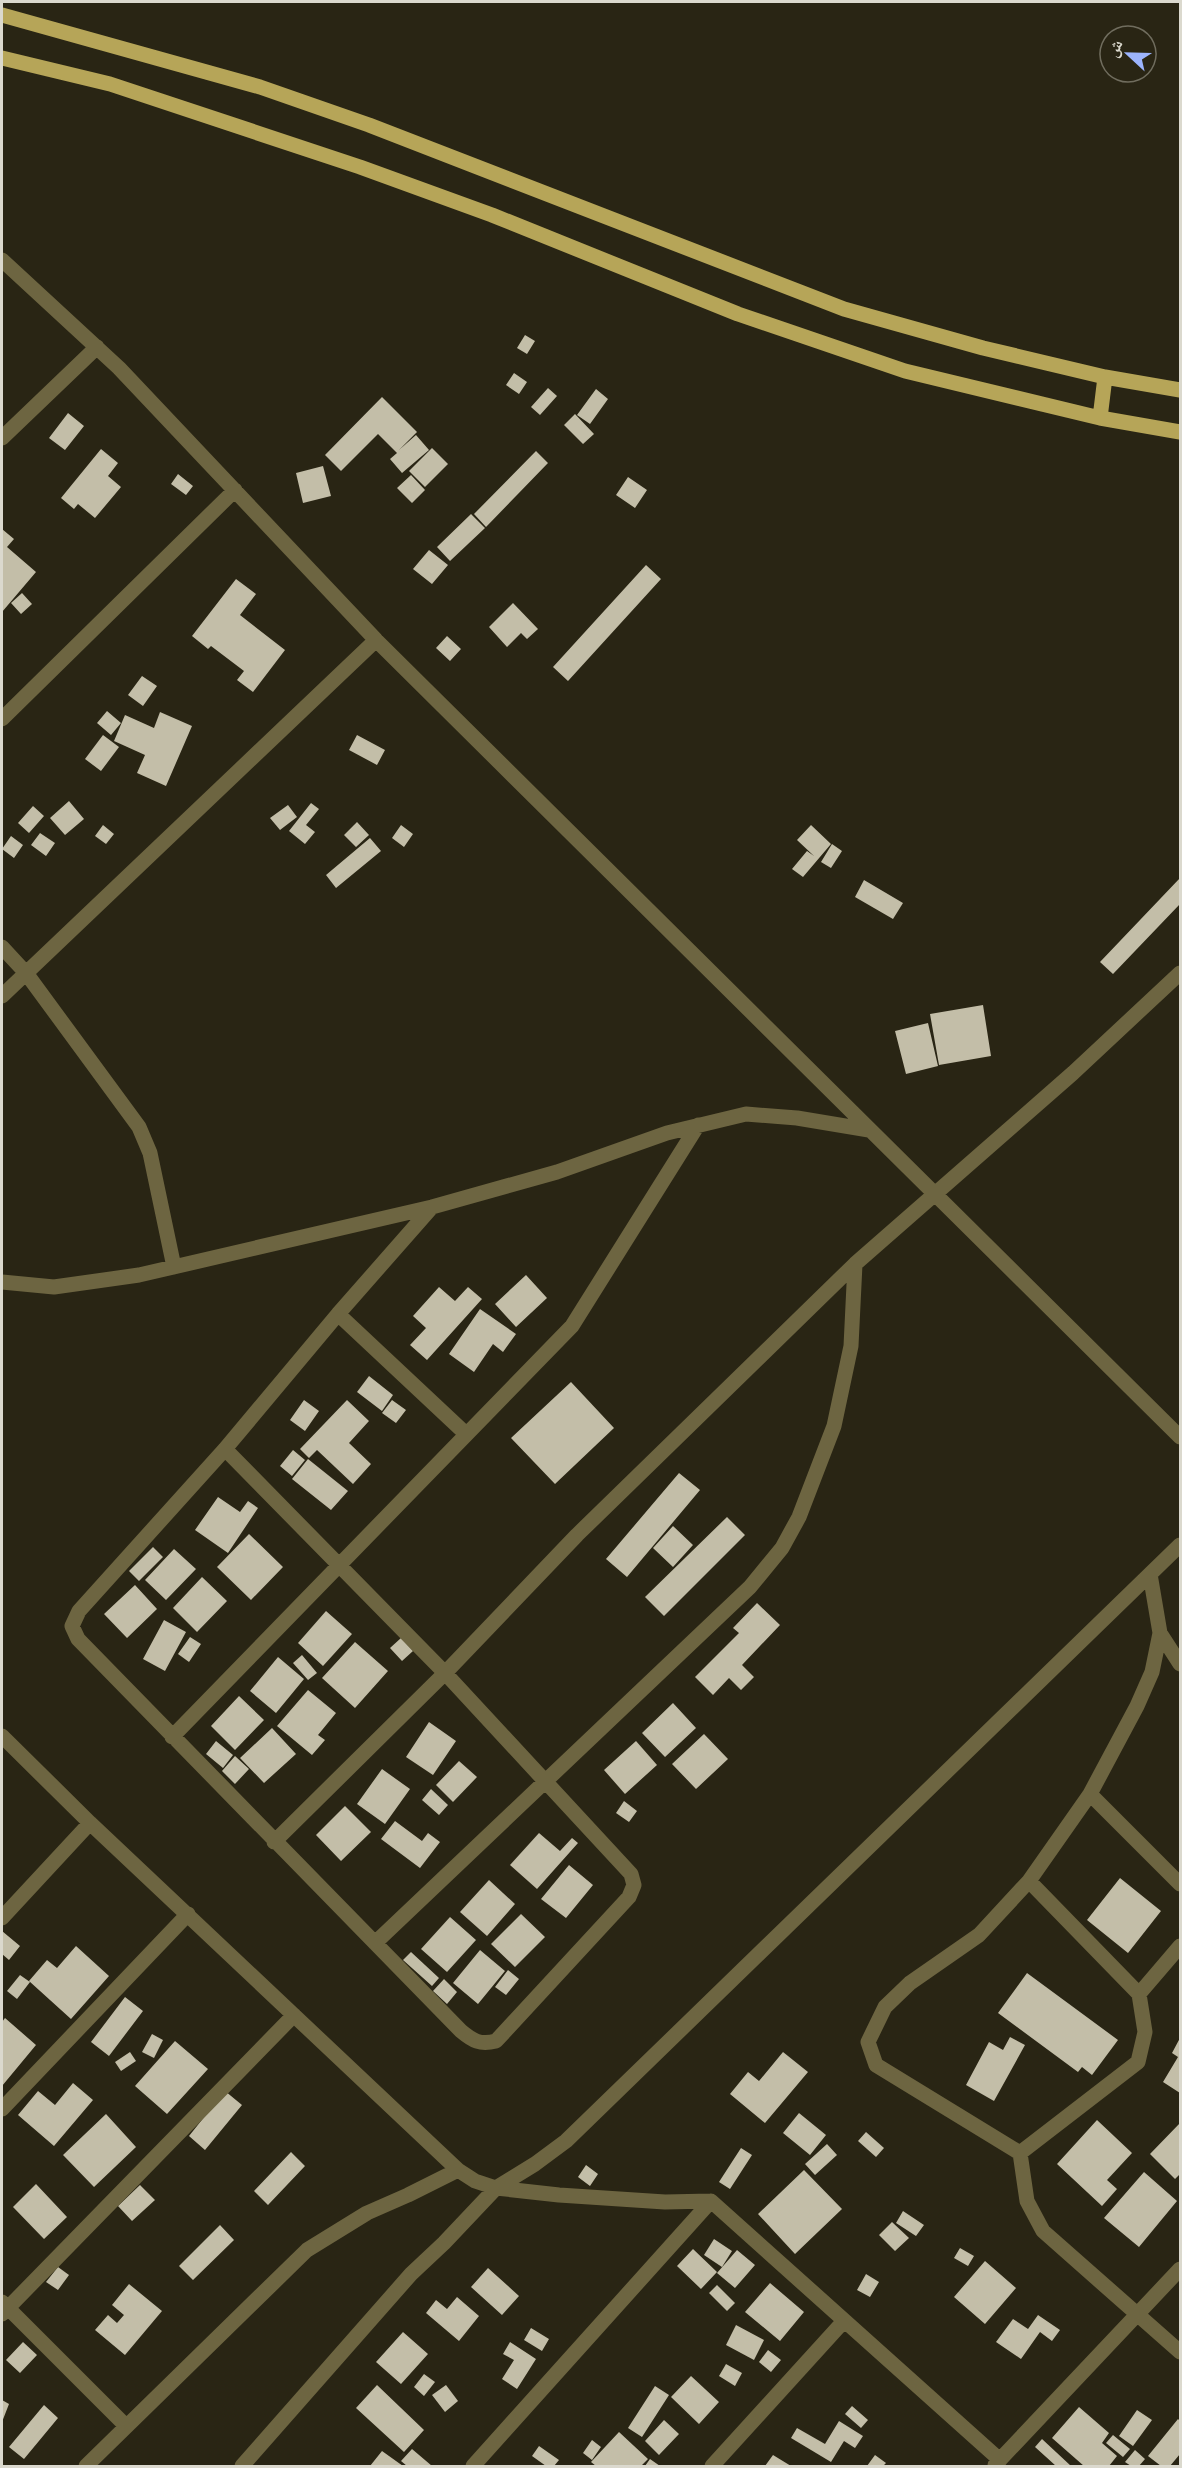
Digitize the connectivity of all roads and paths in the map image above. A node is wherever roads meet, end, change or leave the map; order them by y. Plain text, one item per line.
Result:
1 (2, 15) edge
2 (2, 58) edge
3 (2, 260) edge
4 (97, 347) junction
5 (1105, 377) junction
6 (1180, 390) edge
7 (1100, 417) junction
8 (1180, 432) edge
9 (2, 438) edge
10 (235, 490) junction
11 (376, 640) junction
12 (2, 719) edge
13 (2, 947) edge
14 (26, 973) junction
15 (1180, 973) edge
16 (2, 996) edge
17 (698, 1125) junction
18 (869, 1130) junction
19 (937, 1194) junction
20 (432, 1207) junction
21 (855, 1264) junction
22 (174, 1267) junction
23 (2, 1282) edge
24 (338, 1314) junction
25 (466, 1434) junction
26 (1180, 1437) edge
27 (225, 1449) junction
28 (1180, 1545) edge
29 (338, 1566) junction
30 (1150, 1574) junction
31 (1160, 1633) junction
32 (1180, 1664) edge
33 (445, 1673) junction
34 (2, 1736) edge
35 (172, 1737) junction
36 (543, 1781) junction
37 (1089, 1794) junction
38 (90, 1823) junction
39 (274, 1842) junction
40 (1029, 1881) junction
41 (1180, 1884) edge
42 (188, 1914) junction
43 (2, 1918) edge
44 (375, 1943) junction
45 (1180, 1947) edge
46 (1139, 1994) junction
47 (294, 2015) junction
48 (2, 2109) edge
49 (1020, 2153) junction
50 (458, 2170) junction
51 (496, 2187) junction
52 (711, 2201) junction
53 (1180, 2270) edge
54 (4, 2308) edge
55 (1138, 2314) junction
56 (843, 2322) junction
57 (1180, 2352) edge
58 (126, 2426) junction
59 (997, 2463) edge
60 (86, 2466) edge
61 (242, 2466) edge
62 (473, 2466) edge
63 (712, 2466) edge

1 - 5 main road
2 - 7 main road
3 - 4 street
4 - 9 street
4 - 10 street
5 - 6 main road
5 - 7 main road
7 - 8 main road
10 - 11 street
10 - 12 street
11 - 14 street
11 - 18 street
13 - 14 street
14 - 16 street
14 - 22 street
15 - 19 street
17 - 18 street
17 - 20 street
17 - 25 street
18 - 19 street
19 - 21 street
19 - 26 street
20 - 22 street
20 - 24 street
21 - 33 street
21 - 36 street
22 - 23 street
24 - 25 street
24 - 27 street
25 - 29 street
27 - 29 street
27 - 35 street
28 - 30 street
29 - 33 street
29 - 35 street
30 - 31 street
30 - 51 street
31 - 32 street
31 - 37 street
33 - 36 street
33 - 39 street
34 - 38 street
35 - 39 street
36 - 44 street
36 - 44 street
37 - 40 street
37 - 41 street
38 - 42 street
38 - 43 street
39 - 44 street
40 - 46 street
40 - 49 street
42 - 47 street
42 - 48 street
45 - 46 street
46 - 49 street
47 - 50 street
47 - 54 street
49 - 55 street
50 - 51 street
50 - 58 street
51 - 52 street
51 - 61 street
52 - 56 street
52 - 62 street
53 - 55 street
54 - 58 street
55 - 57 street
55 - 59 street
56 - 59 street
56 - 63 street
58 - 60 street

